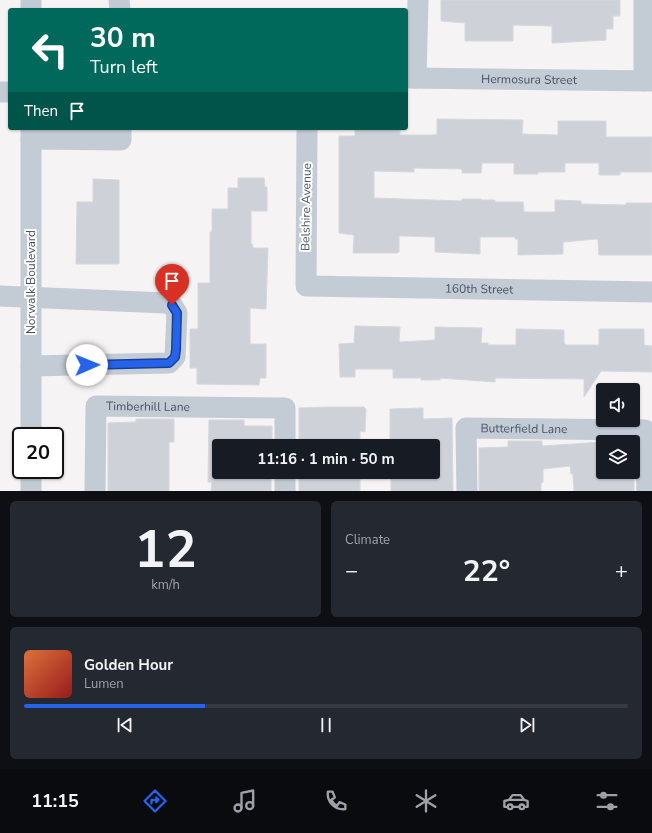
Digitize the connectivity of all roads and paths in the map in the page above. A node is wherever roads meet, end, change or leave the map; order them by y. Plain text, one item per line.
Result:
1 (418, 0) edge
2 (644, 0) edge
3 (411, 78) edge
4 (648, 81) edge
5 (121, 130) edge
6 (307, 130) edge
7 (31, 133) edge
8 (306, 286) joint
9 (652, 292) edge
10 (0, 296) edge
11 (31, 297) junction
12 (31, 366) junction
13 (31, 427) edge
14 (285, 439) edge
15 (30, 479) edge
16 (285, 479) edge
17 (30, 491) edge
18 (94, 491) edge
19 (285, 491) edge
20 (467, 491) edge
21 (648, 491) edge

1 - 3 street
2 - 4 street
3 - 4 street, Hermosura Street
5 - 7 street
6 - 8 street, Belshire Avenue
7 - 11 street, Norwalk Boulevard
8 - 9 street, 160th Street
10 - 11 street
11 - 12 street, Norwalk Boulevard
11 - 12 street
12 - 13 street, Norwalk Boulevard
14 - 18 street, Timberhill Lane
15 - 17 street
16 - 19 street
20 - 21 street, Butterfield Lane

